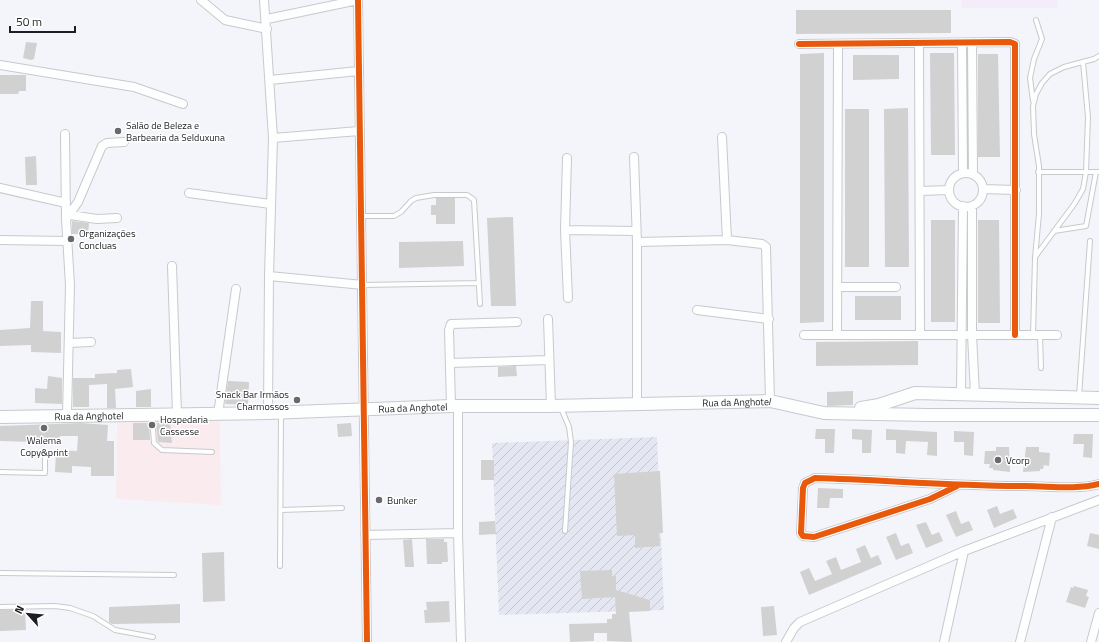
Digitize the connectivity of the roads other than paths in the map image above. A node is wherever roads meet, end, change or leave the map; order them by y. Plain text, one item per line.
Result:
1 (201, 0) edge
2 (264, 0) edge
3 (358, 0) edge
4 (267, 19) junction
5 (1036, 20) dead end
6 (267, 29) junction
7 (919, 43) junction
8 (962, 43) junction
9 (972, 43) junction
10 (799, 44) dead end
11 (838, 44) junction
12 (1099, 56) edge
13 (1083, 62) junction
14 (0, 65) edge
15 (358, 71) junction
16 (270, 80) junction
17 (183, 104) dead end
18 (1033, 106) junction
19 (359, 131) junction
20 (65, 134) dead end
21 (722, 137) dead end
22 (273, 138) junction
23 (124, 142) dead end
24 (634, 157) dead end
25 (567, 158) dead end
26 (1038, 172) junction
27 (1086, 172) junction
28 (1097, 172) edge
29 (963, 173) junction
30 (973, 174) junction
31 (0, 188) edge
32 (950, 190) junction
33 (983, 190) junction
34 (1016, 190) junction
35 (920, 191) junction
36 (189, 193) dead end
37 (66, 203) junction
38 (270, 204) junction
39 (963, 206) junction
40 (972, 206) junction
41 (361, 216) junction
42 (68, 217) junction
43 (116, 218) dead end
44 (565, 230) junction
45 (636, 231) junction
46 (1054, 231) junction
47 (0, 240) edge
48 (727, 240) junction
49 (67, 241) junction
50 (1090, 241) dead end
51 (637, 242) junction
52 (1035, 258) junction
53 (172, 266) dead end
54 (269, 276) junction
55 (479, 283) junction
56 (363, 285) junction
57 (896, 286) dead end
58 (837, 287) junction
59 (236, 289) dead end
60 (568, 298) dead end
61 (480, 304) dead end
62 (697, 310) dead end
63 (548, 319) dead end
64 (769, 319) junction
65 (517, 322) dead end
66 (804, 335) dead end
67 (837, 335) junction
68 (920, 335) junction
69 (962, 335) junction
70 (972, 335) junction
71 (1015, 335) junction
72 (1037, 335) junction
73 (1057, 335) dead end
74 (91, 342) dead end
75 (69, 343) junction
76 (549, 360) junction
77 (450, 363) junction
78 (1041, 368) dead end
79 (961, 394) junction
80 (975, 394) junction
81 (1079, 398) junction
82 (1099, 398) edge
83 (770, 401) junction
84 (637, 404) junction
85 (455, 406) junction
86 (556, 406) junction
87 (364, 409) junction
88 (268, 413) junction
89 (281, 413) junction
90 (824, 413) junction
91 (151, 414) junction
92 (177, 414) junction
93 (218, 414) junction
94 (1099, 414) edge
95 (67, 415) junction
96 (0, 417) edge
97 (212, 452) dead end
98 (45, 458) dead end
99 (0, 472) edge
100 (928, 482) junction
101 (1099, 484) edge
102 (957, 486) junction
103 (930, 499) junction
104 (1099, 500) edge
105 (342, 508) dead end
106 (281, 510) junction
107 (1052, 517) junction
108 (565, 531) dead end
109 (458, 533) junction
110 (365, 535) junction
111 (964, 551) junction
112 (280, 566) dead end
113 (0, 573) edge
114 (174, 575) dead end
115 (0, 607) edge
116 (1099, 613) edge
117 (154, 636) dead end
118 (367, 642) edge
119 (461, 642) edge
120 (786, 642) edge
121 (944, 642) edge
122 (1020, 642) edge
123 (1091, 642) edge

1 - 6 street
2 - 4 street
3 - 4 street
3 - 15 street
4 - 6 street
5 - 18 lane
6 - 16 street
7 - 8 street
7 - 11 street
7 - 35 street
8 - 9 street
8 - 29 street
9 - 30 street
9 - 34 street
10 - 11 street
11 - 58 street
12 - 13 lane
13 - 18 lane
13 - 27 lane
14 - 17 street
15 - 16 street
15 - 19 street
16 - 22 street
18 - 26 lane
19 - 22 street
19 - 41 street
20 - 37 street
21 - 48 street
22 - 38 street
23 - 42 street
24 - 45 street
25 - 44 street
26 - 27 lane
26 - 52 lane
27 - 28 lane
27 - 46 lane
28 - 46 lane
29 - 30 street
29 - 32 street
30 - 33 street
31 - 37 street
32 - 35 street
32 - 39 street
33 - 34 street
33 - 40 street
34 - 71 street
35 - 68 street
36 - 38 street
37 - 42 street
38 - 54 street
39 - 40 street
39 - 69 street
40 - 70 street
41 - 55 lane
41 - 56 street
42 - 43 street
42 - 49 street
44 - 45 street
44 - 60 street
45 - 51 street
46 - 52 lane
47 - 49 street
48 - 51 street
48 - 64 street
49 - 75 street
50 - 81 lane
51 - 84 street
52 - 72 lane
53 - 92 street
54 - 56 street
54 - 88 street
55 - 56 lane
55 - 61 lane
56 - 87 street
57 - 58 street
58 - 67 street
59 - 93 street
62 - 64 street
63 - 76 street
64 - 83 street
65 - 77 street
66 - 67 street
67 - 68 street
68 - 69 street
69 - 70 street
69 - 79 street
70 - 71 street
70 - 80 street
71 - 72 street
72 - 73 street
72 - 78 lane
74 - 75 street
75 - 95 street
76 - 77 street
76 - 86 street
77 - 85 street
79 - 80 main road, Rua da Anghotel
79 - 90 main road, Rua da Anghotel
80 - 81 main road, Rua da Anghotel
81 - 82 main road, Rua da Anghotel
83 - 84 main road, Rua da Anghotel
83 - 90 main road, Rua da Anghotel
84 - 86 main road, Rua da Anghotel
85 - 86 main road, Rua da Anghotel
85 - 87 main road, Rua da Anghotel
85 - 109 street
86 - 108 lane
87 - 89 main road, Rua da Anghotel
87 - 110 street
88 - 89 main road, Rua da Anghotel
88 - 93 main road, Rua da Anghotel
89 - 106 lane
90 - 94 main road, Rua da Anghotel
91 - 92 main road, Rua da Anghotel
91 - 95 main road, Rua da Anghotel
91 - 97 lane
92 - 93 main road, Rua da Anghotel
95 - 96 main road, Rua da Anghotel
98 - 99 lane
100 - 102 street
100 - 103 street
100 - 103 street
101 - 102 street
102 - 103 street
104 - 107 street
105 - 106 lane
106 - 112 lane
107 - 111 street
107 - 122 street
109 - 110 street
109 - 119 street
110 - 118 street
111 - 120 street
111 - 121 street
113 - 114 lane
115 - 117 lane
116 - 123 street

